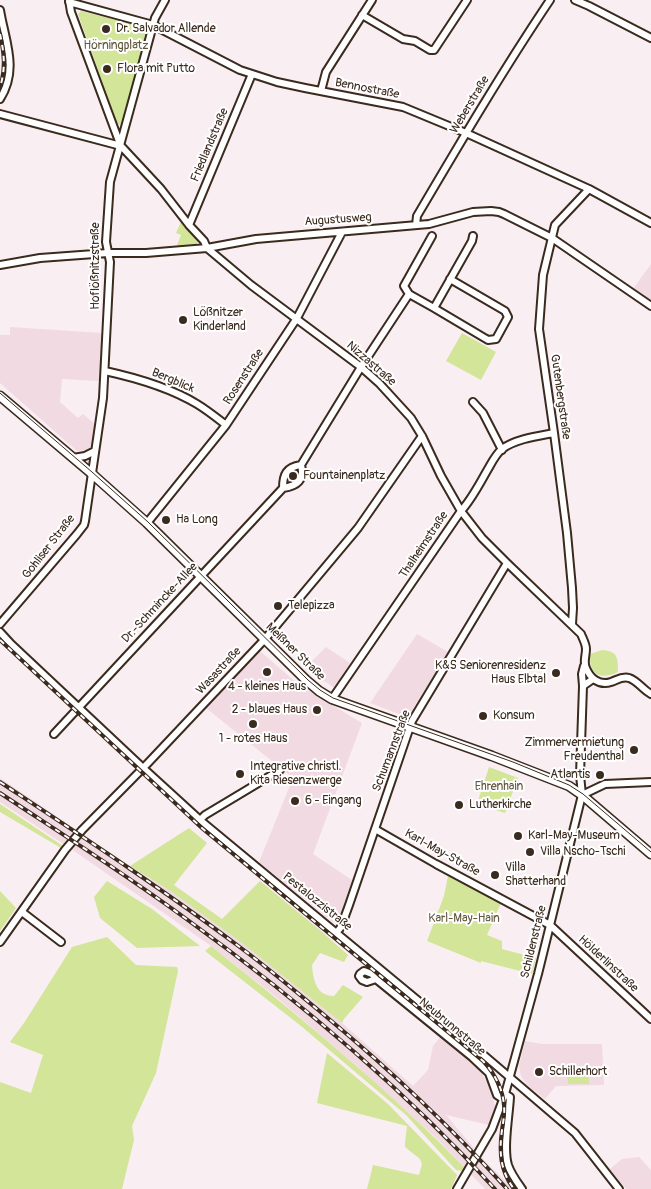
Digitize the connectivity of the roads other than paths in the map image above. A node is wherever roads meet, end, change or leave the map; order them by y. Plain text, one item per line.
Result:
1 (166, 0) edge
2 (372, 0) edge
3 (467, 0) edge
4 (550, 0) edge
5 (575, 0) edge
6 (69, 1) edge
7 (0, 10) edge
8 (362, 15) junction
9 (153, 25) junction
10 (651, 38) edge
11 (252, 74) junction
12 (321, 91) junction
13 (0, 99) edge
14 (0, 114) edge
15 (466, 133) junction
16 (121, 146) junction
17 (589, 189) junction
18 (651, 223) edge
19 (189, 225) junction
20 (416, 225) junction
21 (342, 232) junction
22 (432, 236) dead end
23 (473, 236) dead end
24 (552, 238) junction
25 (207, 248) junction
26 (108, 253) junction
27 (0, 265) edge
28 (450, 279) junction
29 (409, 294) junction
30 (651, 306) edge
31 (434, 308) junction
32 (297, 318) junction
33 (361, 367) junction
34 (105, 371) junction
35 (1, 396) edge
36 (474, 402) dead end
37 (226, 425) junction
38 (554, 433) junction
39 (422, 436) junction
40 (502, 450) junction
41 (95, 451) junction
42 (73, 458) junction
43 (301, 465) junction
44 (91, 474) junction
45 (283, 488) junction
46 (461, 511) junction
47 (147, 523) junction
48 (507, 562) junction
49 (201, 576) junction
50 (0, 624) edge
51 (572, 624) junction
52 (0, 632) edge
53 (265, 639) junction
54 (584, 666) junction
55 (593, 679) junction
56 (583, 686) junction
57 (651, 694) edge
58 (332, 699) junction
59 (79, 707) junction
60 (410, 727) junction
61 (54, 734) dead end
62 (143, 768) junction
63 (280, 770) dead end
64 (651, 782) edge
65 (582, 795) junction
66 (200, 820) junction
67 (375, 829) junction
68 (651, 854) edge
69 (22, 912) junction
70 (550, 925) junction
71 (337, 932) junction
72 (0, 942) edge
73 (62, 942) dead end
74 (376, 979) dead end
75 (651, 1019) edge
76 (513, 1064) junction
77 (499, 1068) junction
78 (510, 1077) junction
79 (504, 1097) junction
80 (464, 1177) junction
81 (457, 1189) edge
82 (462, 1189) edge
83 (522, 1189) edge
84 (619, 1189) edge

1 - 9 street, Hoflößnitzstraße
2 - 8 street
3 - 8 street
4 - 15 street, Weberstraße
5 - 10 street
6 - 9 street, Bennostraße
6 - 16 street
7 - 13 street
8 - 12 street
9 - 11 street, Bennostraße
9 - 16 street, Hoflößnitzstraße
11 - 12 street, Bennostraße
11 - 19 street, Friedlandstraße
12 - 15 street, Bennostraße
14 - 16 street
15 - 17 street, Bennostraße
15 - 20 street, Weberstraße
16 - 19 street, Nizzastraße
16 - 26 street, Hoflößnitzstraße
17 - 18 street, Bennostraße
17 - 24 street, Gutenbergstraße
19 - 25 street, Nizzastraße
20 - 21 street, Augustusweg
20 - 24 street, Augustusweg
21 - 25 street, Augustusweg
21 - 32 street, Rosenstraße
22 - 29 street
23 - 28 street
24 - 30 street, Augustusweg
24 - 38 street, Gutenbergstraße
25 - 26 street, Augustusweg
25 - 32 street, Nizzastraße
26 - 27 street, Augustusweg
26 - 34 street, Hoflößnitzstraße
28 - 31 street
28 - 31 street
29 - 31 street
29 - 33 street, Dr.-Schmincke-Allee
32 - 33 street, Nizzastraße
32 - 37 street, Rosenstraße
33 - 39 street, Nizzastraße
33 - 43 street, Dr.-Schmincke-Allee
34 - 37 street, Bergblick
34 - 41 street, Hoflößnitzstraße
35 - 42 main road, Meißner Straße
36 - 40 street
37 - 47 street, Rosenstraße
38 - 40 street, Thalheimstraße
38 - 51 street, Gutenbergstraße
39 - 46 street, Nizzastraße
39 - 53 street, Wasastraße
40 - 46 street, Thalheimstraße
41 - 42 street
41 - 44 street, Hoflößnitzstraße
42 - 44 main road, Meißner Straße
43 - 45 street, Dr.-Schmincke-Allee
43 - 45 street, Dr.-Schmincke-Allee
44 - 47 main road, Meißner Straße
44 - 50 street, Gohliser Straße
45 - 49 street, Dr.-Schmincke-Allee
46 - 48 street, Nizzastraße
46 - 58 street, Thalheimstraße
47 - 49 main road, Meißner Straße
48 - 51 street, Nizzastraße
48 - 60 street, Schumannstraße
49 - 53 main road, Meißner Straße
49 - 59 street, Dr.-Schmincke-Allee
51 - 54 street, Nizzastraße
52 - 59 street, Pestalozzistraße
53 - 58 main road, Meißner Straße
53 - 62 street, Wasastraße
54 - 55 street
54 - 56 street
55 - 56 street
55 - 57 street
56 - 65 street
58 - 60 main road, Meißner Straße
59 - 61 street, Dr.-Schmincke-Allee
59 - 62 street, Pestalozzistraße
60 - 65 main road, Meißner Straße
60 - 67 street, Schumannstraße
62 - 66 street, Pestalozzistraße
62 - 69 street, Wasastraße
63 - 66 street
64 - 65 street
65 - 68 main road, Meißner Straße
65 - 70 street, Schildenstraße
66 - 71 street, Pestalozzistraße
67 - 70 street, Karl-May-Straße
67 - 71 street, Schumannstraße
69 - 72 street, Wasastraße
69 - 73 street
70 - 75 street, Hölderlinstraße
70 - 76 street, Schildenstraße
71 - 77 street, Pestalozzistraße
74 - 79 street, Neubrunnstraße
76 - 77 street
76 - 78 street, Schildenstraße
77 - 78 street, Pestalozzistraße
78 - 79 street, Schildenstraße
78 - 84 street, Pestalozzistraße
79 - 80 street, Schildenstraße
79 - 83 street, Neubrunnstraße
80 - 81 street, Schildenstraße
80 - 82 street, Schildenstraße

